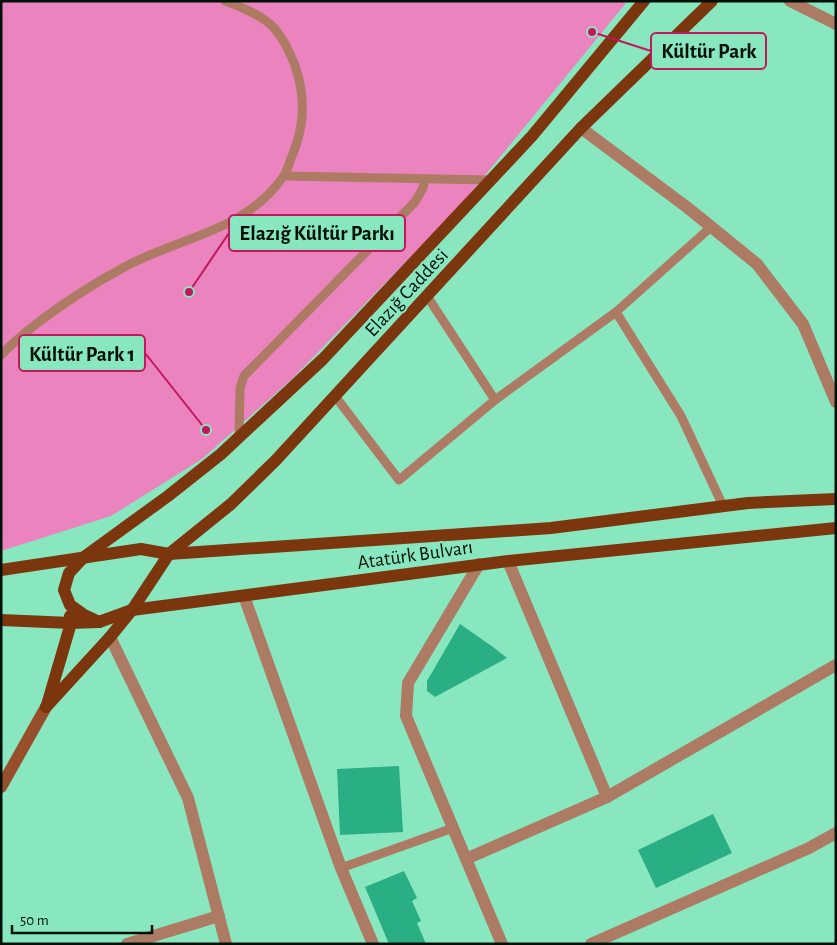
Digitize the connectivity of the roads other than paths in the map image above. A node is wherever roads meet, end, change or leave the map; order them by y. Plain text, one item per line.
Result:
1 (225, 1) edge
2 (644, 1) edge
3 (712, 1) edge
4 (790, 1) edge
5 (836, 24) edge
6 (581, 128) junction
7 (284, 176) junction
8 (425, 179) junction
9 (491, 180) junction
10 (711, 227) junction
11 (427, 296) junction
12 (616, 312) junction
13 (1, 355) edge
14 (335, 396) junction
15 (495, 400) junction
16 (836, 402) edge
17 (238, 437) junction
18 (836, 499) edge
19 (723, 506) junction
20 (836, 528) edge
21 (169, 554) junction
22 (84, 557) junction
23 (508, 561) junction
24 (479, 564) junction
25 (1, 570) edge
26 (244, 596) junction
27 (70, 605) junction
28 (132, 610) junction
29 (1, 620) edge
30 (99, 622) junction
31 (70, 623) junction
32 (110, 637) junction
33 (836, 665) edge
34 (46, 707) junction
35 (1, 787) edge
36 (607, 797) junction
37 (453, 828) junction
38 (836, 834) edge
39 (466, 859) junction
40 (341, 868) junction
41 (219, 916) junction
42 (128, 944) edge
43 (226, 944) edge
44 (373, 944) edge
45 (502, 944) edge
46 (591, 944) edge

1 - 7 lane
2 - 9 main road
3 - 6 main road, Elazığ Caddesi
4 - 5 street
6 - 10 street
6 - 11 main road, Elazığ Caddesi
7 - 8 lane
7 - 13 lane
8 - 9 lane
8 - 17 lane
9 - 17 main road
10 - 12 lane
10 - 16 street
11 - 14 main road, Elazığ Caddesi
11 - 15 lane
12 - 15 lane
12 - 19 lane
14 - 15 lane
14 - 21 main road, Elazığ Caddesi
17 - 22 main road
18 - 19 main road, Atatürk Bulvarı
19 - 21 main road, Atatürk Bulvarı
20 - 23 main road, Atatürk Bulvarı
21 - 22 main road, Atatürk Bulvarı
21 - 28 main road, Elazığ Caddesi
22 - 25 main road, Atatürk Bulvarı
22 - 27 main road
23 - 24 main road, Atatürk Bulvarı
23 - 36 street
24 - 26 main road, Atatürk Bulvarı
24 - 37 street
26 - 28 main road, Atatürk Bulvarı
26 - 40 street
27 - 30 main road
27 - 31 main road
28 - 30 main road, Atatürk Bulvarı
28 - 32 main road, Elazığ Caddesi
29 - 31 main road, Atatürk Bulvarı
30 - 31 main road, Atatürk Bulvarı
31 - 34 main road
32 - 34 main road, Elazığ Caddesi
32 - 41 street
33 - 36 street
34 - 35 street
36 - 39 street
37 - 39 street
37 - 40 lane
38 - 46 street
39 - 45 street
40 - 44 street
41 - 42 street
41 - 43 street

